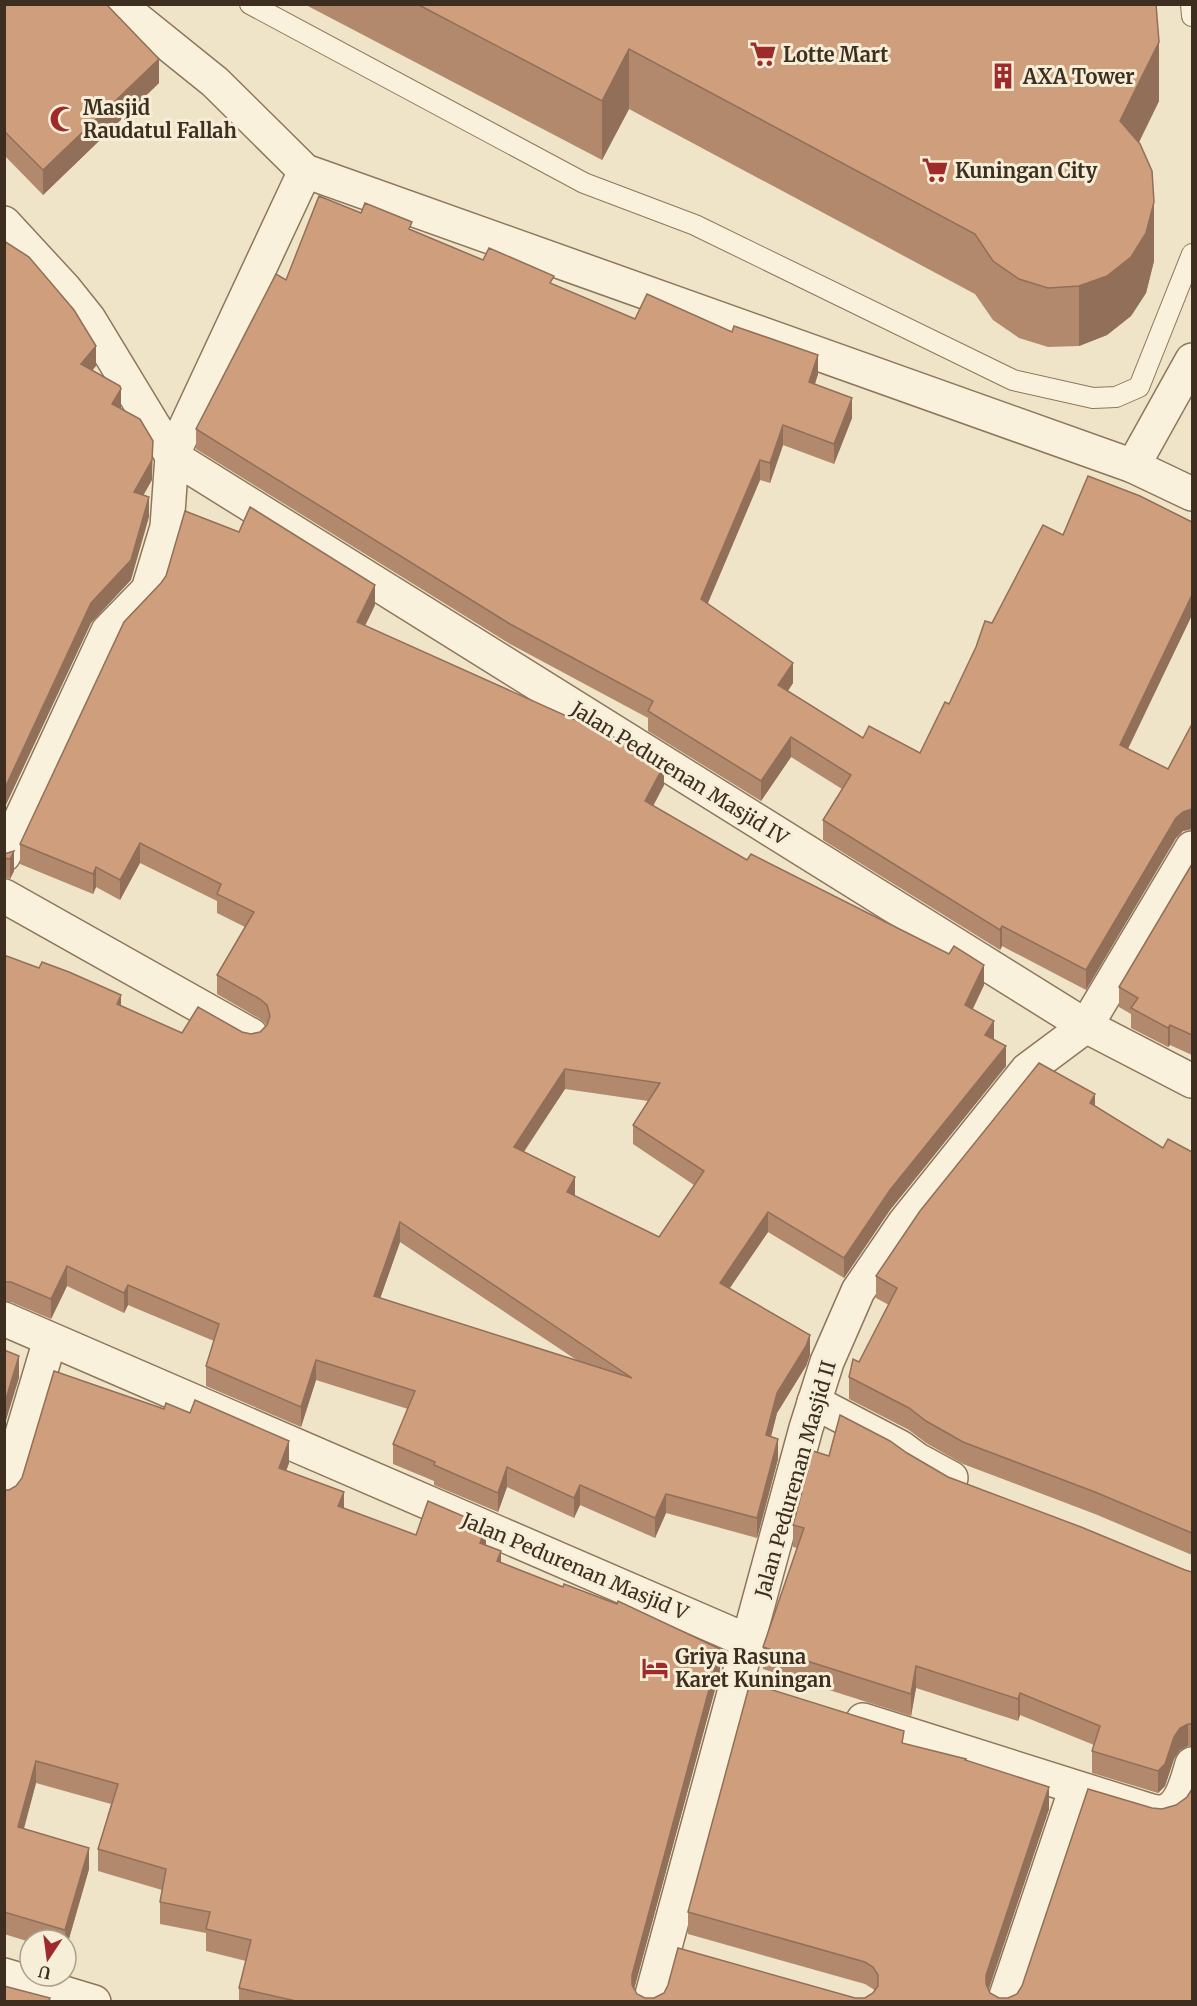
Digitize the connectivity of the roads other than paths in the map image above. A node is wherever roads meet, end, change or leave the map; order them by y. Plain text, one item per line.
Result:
1 (118, 4) edge
2 (250, 4) edge
3 (1191, 4) edge
4 (1192, 16) edge
5 (305, 171) junction
6 (4, 223) edge
7 (1192, 254) edge
8 (1192, 360) edge
9 (172, 456) junction
10 (1133, 466) junction
11 (1192, 494) edge
12 (1192, 848) edge
13 (4, 855) edge
14 (4, 896) edge
15 (1086, 1026) junction
16 (251, 1035) edge
17 (1192, 1081) edge
18 (4, 1319) edge
19 (50, 1340) junction
20 (814, 1402) junction
21 (978, 1489) edge
22 (4, 1494) edge
23 (748, 1641) junction
24 (833, 1710) edge
25 (1192, 1764) edge
26 (1076, 1788) junction
27 (665, 1947) junction
28 (699, 1956) edge
29 (4, 1975) edge
30 (94, 2001) edge
31 (650, 2001) edge
32 (1005, 2001) edge

1 - 5 street
2 - 7 lane
3 - 4 lane
5 - 9 street
5 - 10 street
6 - 9 street, Jalan Pedurenan Masjid IV
8 - 10 street
9 - 13 street
9 - 15 street, Jalan Pedurenan Masjid IV
10 - 11 street
12 - 15 street, Jalan Pedurenan Masjid II
14 - 16 street
15 - 17 street, Jalan Pedurenan Masjid IV
15 - 20 street, Jalan Pedurenan Masjid II
18 - 19 street, Jalan Pedurenan Masjid V
19 - 22 street
19 - 23 street, Jalan Pedurenan Masjid V
20 - 21 street
20 - 23 street, Jalan Pedurenan Masjid II
23 - 27 street, Jalan Pedurenan Masjid II
24 - 26 street
25 - 26 street
26 - 32 street
27 - 28 street
27 - 31 street, Jalan Pedurenan Masjid II
29 - 30 street

